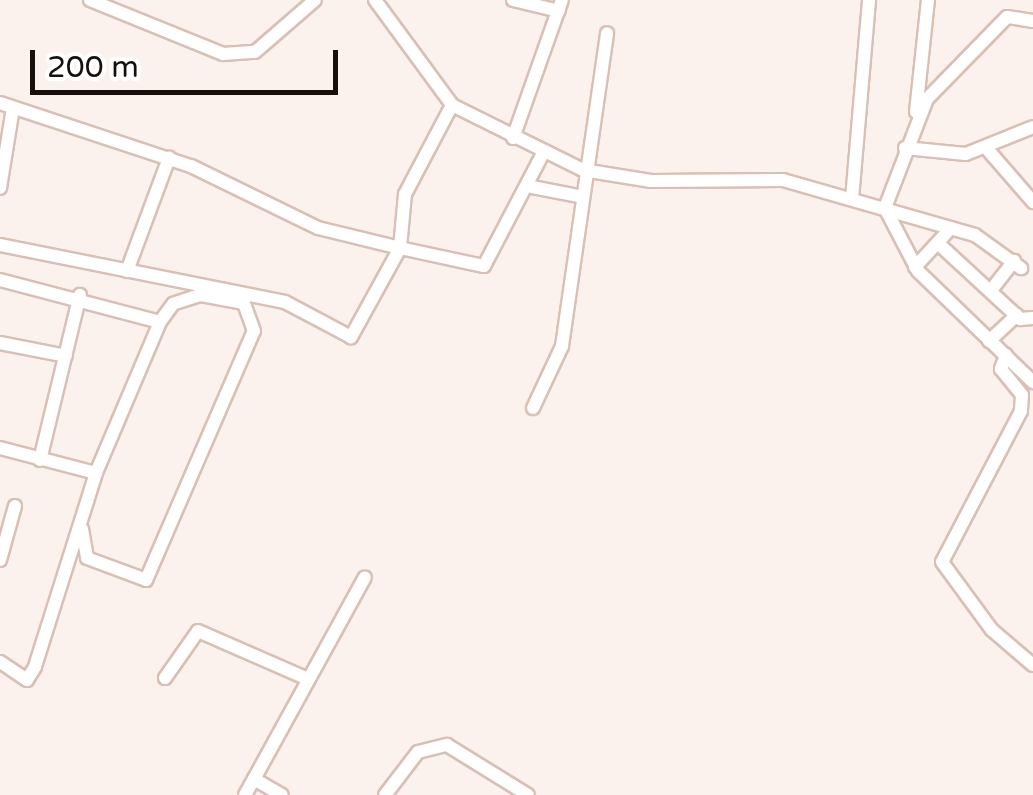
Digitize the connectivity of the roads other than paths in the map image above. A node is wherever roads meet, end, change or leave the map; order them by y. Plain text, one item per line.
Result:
1 (90, 0) edge
2 (315, 0) edge
3 (375, 0) edge
4 (513, 0) edge
5 (869, 0) edge
6 (928, 0) edge
7 (124, 6) edge
8 (560, 6) edge
9 (1033, 21) edge
10 (607, 32) dead end
11 (6, 106) edge
12 (452, 106) junction
13 (916, 118) junction
14 (1033, 126) edge
15 (513, 138) junction
16 (905, 148) junction
17 (988, 150) junction
18 (543, 153) junction
19 (169, 158) junction
20 (583, 170) junction
21 (526, 186) junction
22 (0, 188) edge
23 (578, 196) junction
24 (852, 199) junction
25 (1033, 202) edge
26 (885, 208) junction
27 (951, 228) junction
28 (0, 246) edge
29 (941, 246) junction
30 (400, 248) junction
31 (915, 267) junction
32 (128, 271) junction
33 (0, 280) edge
34 (992, 289) junction
35 (80, 295) junction
36 (1016, 316) junction
37 (1033, 318) edge
38 (160, 322) junction
39 (990, 340) junction
40 (0, 342) edge
41 (1006, 355) junction
42 (66, 356) junction
43 (1033, 382) edge
44 (533, 408) dead end
45 (0, 448) edge
46 (40, 460) junction
47 (96, 473) junction
48 (15, 506) dead end
49 (82, 516) junction
50 (0, 560) edge
51 (365, 576) dead end
52 (0, 662) edge
53 (1033, 666) edge
54 (165, 678) dead end
55 (308, 680) junction
56 (254, 778) junction
57 (246, 795) edge
58 (282, 795) edge
59 (384, 795) edge
60 (528, 795) edge

1 - 7 street
2 - 7 street
3 - 12 street
4 - 8 street
5 - 24 street
6 - 13 street
8 - 15 street
9 - 13 street
10 - 20 street
11 - 19 street
11 - 22 street
12 - 15 street
12 - 30 street
13 - 16 street
14 - 17 street
15 - 18 street
16 - 17 street
16 - 26 street
17 - 25 street
18 - 20 street
18 - 21 street
19 - 30 street
19 - 32 street
20 - 23 street
20 - 24 street
21 - 23 street
21 - 30 street
23 - 44 street
24 - 26 street
26 - 27 street
26 - 31 street
27 - 29 street
27 - 34 street
28 - 32 street
29 - 31 street
29 - 34 street
30 - 32 street
31 - 39 street
33 - 35 street
34 - 36 street
35 - 38 street
35 - 42 street
36 - 37 street
36 - 39 street
38 - 47 street
38 - 49 street
39 - 41 street
40 - 42 street
41 - 43 street
41 - 53 street
42 - 46 street
45 - 46 street
46 - 47 street
47 - 49 street
48 - 50 street
49 - 52 street
51 - 55 street
54 - 55 street
55 - 56 street
56 - 57 street
56 - 58 street
59 - 60 street

